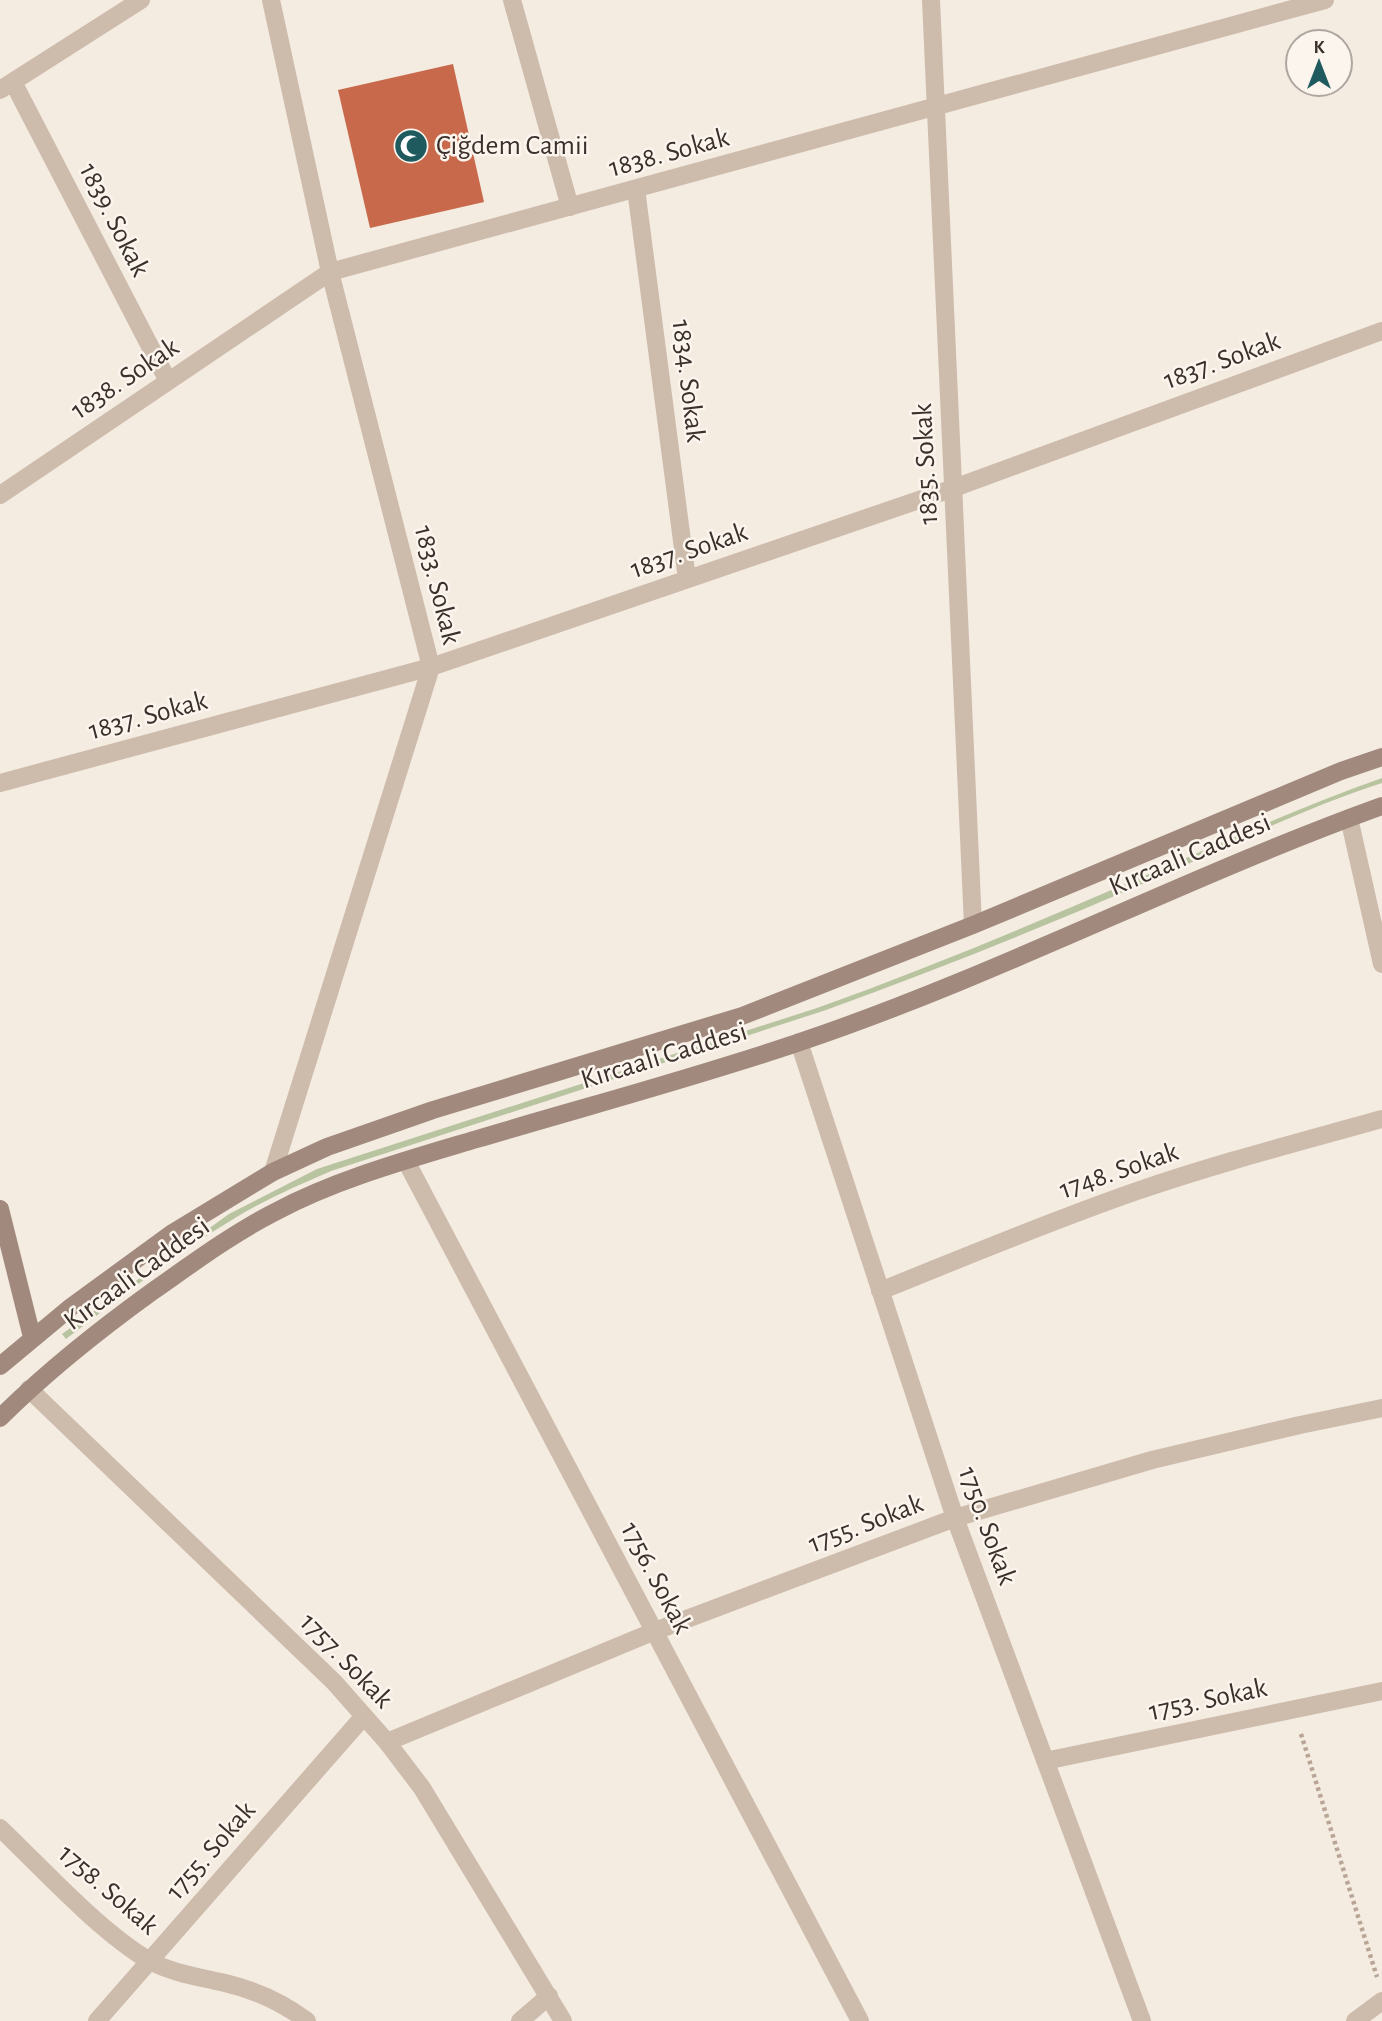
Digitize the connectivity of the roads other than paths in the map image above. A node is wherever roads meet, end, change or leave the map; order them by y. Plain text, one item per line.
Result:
1 (141, 0) edge
2 (271, 0) edge
3 (512, 0) edge
4 (932, 0) edge
5 (1325, 0) edge
6 (6, 86) edge
7 (936, 107) junction
8 (636, 189) junction
9 (570, 207) junction
10 (330, 272) junction
11 (1382, 331) edge
12 (168, 382) junction
13 (954, 488) junction
14 (0, 495) edge
15 (687, 579) junction
16 (431, 667) junction
17 (1382, 757) edge
18 (0, 783) edge
19 (1382, 806) edge
20 (1349, 818) junction
21 (973, 925) junction
22 (1382, 964) edge
23 (799, 1042) junction
24 (1382, 1119) edge
25 (406, 1161) junction
26 (273, 1172) junction
27 (0, 1209) edge
28 (880, 1292) junction
29 (32, 1338) junction
30 (0, 1366) edge
31 (29, 1388) junction
32 (1382, 1408) edge
33 (0, 1418) edge
34 (955, 1518) junction
35 (655, 1631) junction
36 (1382, 1691) edge
37 (363, 1716) junction
38 (387, 1742) junction
39 (1045, 1761) junction
40 (0, 1828) edge
41 (150, 1961) junction
42 (549, 1996) junction
43 (1382, 2001) edge
44 (97, 2021) edge
45 (307, 2021) edge
46 (520, 2021) edge
47 (563, 2021) edge
48 (860, 2021) edge
49 (1142, 2021) edge
50 (1355, 2021) edge

1 - 6 street
2 - 10 street, 1833. Sokak
3 - 9 street
4 - 7 street, 1835. Sokak
5 - 7 street, 1838. Sokak
6 - 12 street, 1839. Sokak
7 - 8 street, 1838. Sokak
7 - 13 street, 1835. Sokak
8 - 9 street, 1838. Sokak
8 - 15 street, 1834. Sokak
9 - 10 street, 1838. Sokak
10 - 12 street, 1838. Sokak
10 - 16 street, 1833. Sokak
11 - 13 street, 1837. Sokak
12 - 14 street, 1838. Sokak
13 - 15 street, 1837. Sokak
13 - 21 street, 1835. Sokak
15 - 16 street, 1837. Sokak
16 - 18 street, 1837. Sokak
16 - 26 street, 1833. Sokak
17 - 21 street, Kırcaali Caddesi
19 - 20 street, Kırcaali Caddesi
20 - 22 street
20 - 23 street, Kırcaali Caddesi
21 - 26 street, Kırcaali Caddesi
23 - 25 street, Kırcaali Caddesi
23 - 28 street, 1750. Sokak
24 - 28 street, 1748. Sokak
25 - 31 street, Kırcaali Caddesi
25 - 35 street, 1756. Sokak
26 - 29 street, Kırcaali Caddesi
27 - 29 street
28 - 34 street, 1750. Sokak
29 - 30 street, Kırcaali Caddesi
31 - 33 street, Kırcaali Caddesi
31 - 37 street, 1757. Sokak
32 - 34 street, 1755. Sokak
34 - 35 street, 1755. Sokak
34 - 39 street, 1750. Sokak
35 - 38 street, 1755. Sokak
35 - 48 street, 1756. Sokak
36 - 39 street, 1753. Sokak
37 - 38 street, 1757. Sokak
37 - 41 street, 1755. Sokak
38 - 42 street, 1757. Sokak
39 - 49 street, 1750. Sokak
40 - 41 street, 1758. Sokak
41 - 44 street, 1755. Sokak
41 - 45 street, 1758. Sokak
42 - 46 street
42 - 47 street, 1757. Sokak
43 - 50 street

